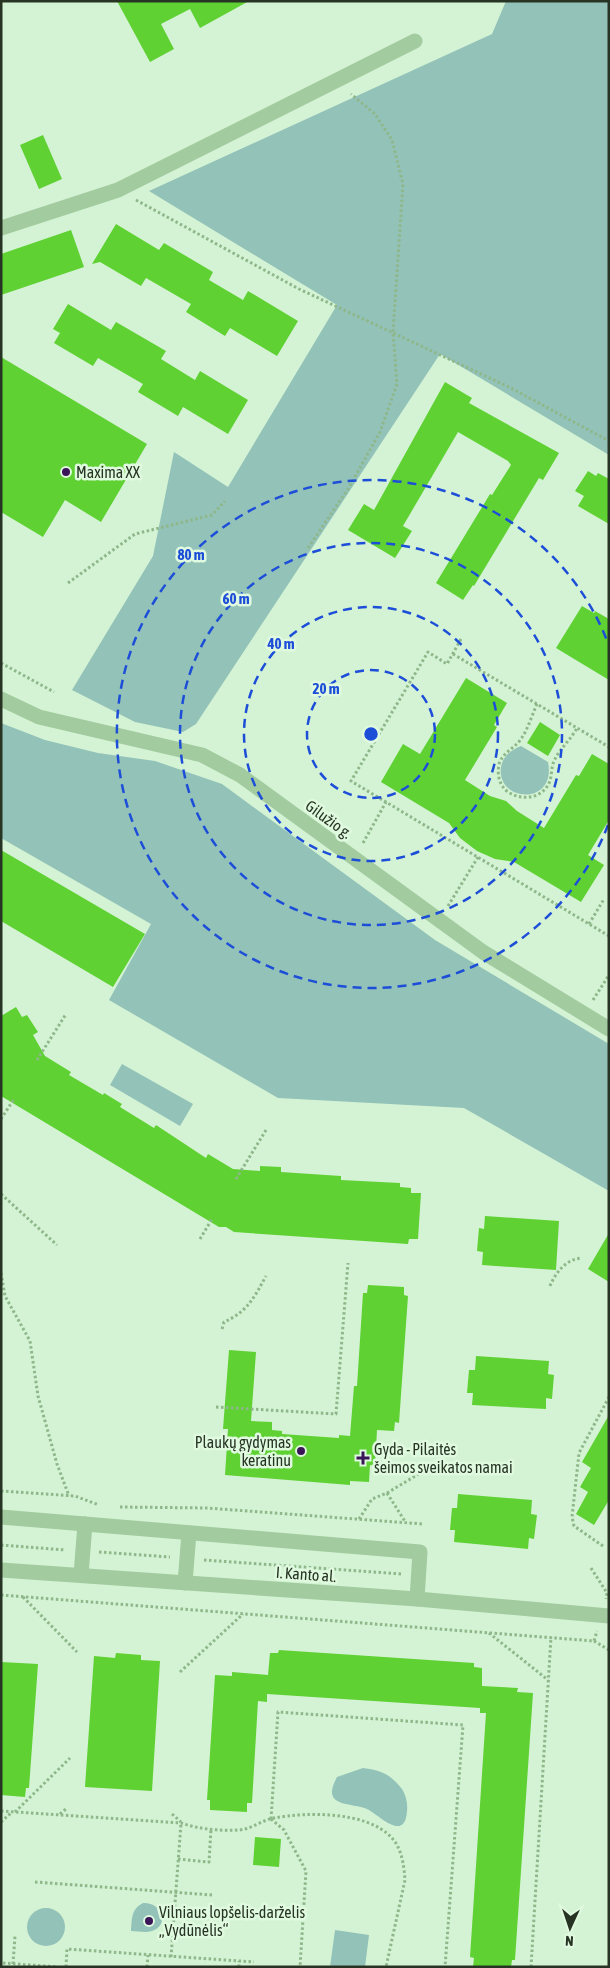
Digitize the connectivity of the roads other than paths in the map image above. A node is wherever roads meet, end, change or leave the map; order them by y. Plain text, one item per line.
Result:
1 (415, 41) dead end
2 (1, 228) edge
3 (1, 699) edge
4 (609, 1029) edge
5 (1, 1517) edge
6 (85, 1524) junction
7 (189, 1533) junction
8 (1, 1570) edge
9 (81, 1576) junction
10 (185, 1583) junction
11 (417, 1599) junction
12 (605, 1615) edge

1 - 2 street
3 - 4 street, Gilužio g.
5 - 6 street, I. Kanto al.
6 - 7 street, I. Kanto al.
6 - 9 street
7 - 10 street
7 - 11 street, I. Kanto al.
8 - 9 street, I. Kanto al.
9 - 10 street, I. Kanto al.
10 - 11 street, I. Kanto al.
11 - 12 street, I. Kanto al.

